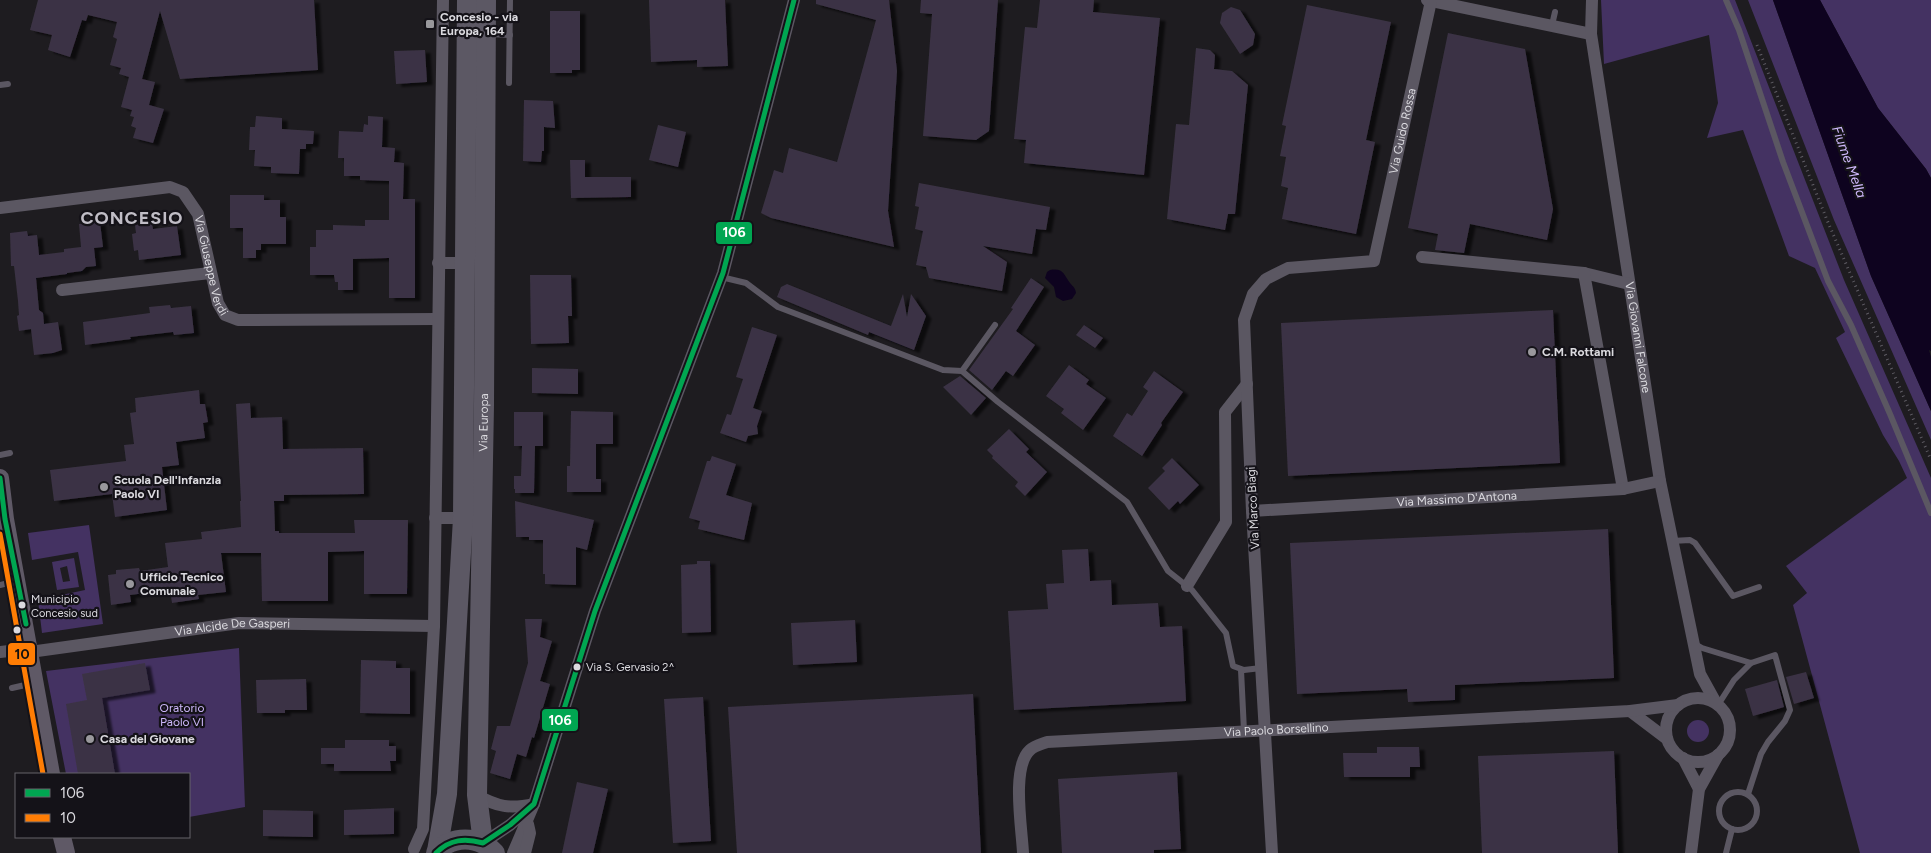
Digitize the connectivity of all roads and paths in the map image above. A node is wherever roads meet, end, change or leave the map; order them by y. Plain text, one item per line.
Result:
1 (443, 0) edge
2 (467, 0) edge
3 (486, 0) edge
4 (510, 0) edge
5 (794, 0) edge
6 (1429, 0) edge
7 (1592, 0) edge
8 (1726, 0) edge
9 (485, 33) junction
10 (1591, 34) junction
11 (510, 35) junction
12 (1754, 37) dead end
13 (509, 83) dead end
14 (8, 84) dead end
15 (0, 85) edge
16 (0, 208) edge
17 (1422, 257) dead end
18 (1374, 261) joint
19 (438, 263) junction
20 (465, 263) junction
21 (210, 273) junction
22 (1584, 273) junction
23 (722, 277) junction
24 (1629, 284) junction
25 (62, 290) dead end
26 (437, 318) junction
27 (995, 325) dead end
28 (962, 371) junction
29 (1247, 384) junction
30 (10, 453) dead end
31 (0, 455) edge
32 (1931, 460) edge
33 (0, 478) edge
34 (1660, 481) junction
35 (1623, 489) junction
36 (1252, 511) junction
37 (1931, 513) edge
38 (435, 518) junction
39 (463, 518) junction
40 (1672, 541) junction
41 (17, 581) junction
42 (0, 585) edge
43 (1187, 586) junction
44 (1759, 587) dead end
45 (434, 626) junction
46 (1692, 642) junction
47 (30, 652) junction
48 (1751, 663) junction
49 (1261, 668) junction
50 (1241, 670) junction
51 (1700, 674) junction
52 (35, 683) junction
53 (12, 688) dead end
54 (1682, 702) junction
55 (1717, 704) junction
56 (1630, 711) junction
57 (1265, 730) junction
58 (1244, 731) junction
59 (1667, 738) junction
60 (1718, 755) junction
61 (1683, 758) junction
62 (51, 773) edge
63 (1699, 789) junction
64 (1748, 794) junction
65 (477, 795) junction
66 (534, 804) junction
67 (527, 819) junction
68 (1732, 829) junction
69 (62, 838) edge
70 (489, 848) edge
71 (414, 849) dead end
72 (436, 852) edge
73 (66, 853) edge
74 (513, 853) edge
75 (525, 853) edge
76 (1023, 853) edge
77 (1272, 853) edge
78 (1691, 853) edge
79 (1726, 853) edge

1 - 19 street
2 - 20 main road, Via Europa
3 - 9 main road, Via Europa
4 - 11 lane
5 - 23 street
6 - 10 street
6 - 18 street, Via Guido Rossa
7 - 10 street, Via Giovanni Falcone
8 - 37 lane
9 - 11 lane
9 - 65 main road, Via Europa
10 - 24 street, Via Giovanni Falcone
11 - 13 lane
12 - 32 path
14 - 15 lane
16 - 21 street, Via Giuseppe Verdi
17 - 22 street
18 - 29 street, Via Marco Biagi
19 - 20 street
19 - 26 street
20 - 39 main road, Via Europa
21 - 25 street
21 - 26 street, Via Giuseppe Verdi
22 - 24 street
22 - 35 street
23 - 28 lane
23 - 66 street
24 - 34 street, Via Giovanni Falcone
26 - 38 street
27 - 28 lane
28 - 43 lane
29 - 36 street, Via Marco Biagi
29 - 43 street
30 - 31 lane
33 - 41 street
34 - 35 street, Via Massimo D'Antona
34 - 40 street, Via Giovanni Falcone
35 - 36 street, Via Massimo D'Antona
36 - 49 street, Via Marco Biagi
38 - 39 street
38 - 45 street
39 - 72 main road, Via Europa
40 - 44 lane
40 - 46 street, Via Giovanni Falcone
41 - 42 lane
41 - 47 street
43 - 50 lane
45 - 47 street, Via Alcide De Gasperi
45 - 71 street
46 - 48 lane
46 - 51 street, Via Giovanni Falcone
47 - 52 street
48 - 55 lane
48 - 64 lane
49 - 50 lane
49 - 57 street, Via Marco Biagi
50 - 58 lane
51 - 54 street
51 - 55 street, Via Giovanni Falcone
52 - 53 lane
52 - 62 street
54 - 55 street
54 - 56 street, Via Paolo Borsellino
54 - 59 street
55 - 60 street, Via Giovanni Falcone
56 - 57 street, Via Paolo Borsellino
56 - 59 street
57 - 58 street, Via Paolo Borsellino
57 - 77 street, Via Marco Biagi
58 - 76 street, Via Paolo Borsellino
59 - 61 street
60 - 61 street
60 - 63 street, Via Giovanni Falcone
61 - 63 street
63 - 78 street, Via Giovanni Falcone
64 - 68 lane
64 - 68 lane
65 - 66 street
65 - 70 main road, Via Europa
66 - 67 street
66 - 70 street
67 - 74 street
67 - 75 street
68 - 79 lane
69 - 73 street
70 - 72 main road, Via Europa

